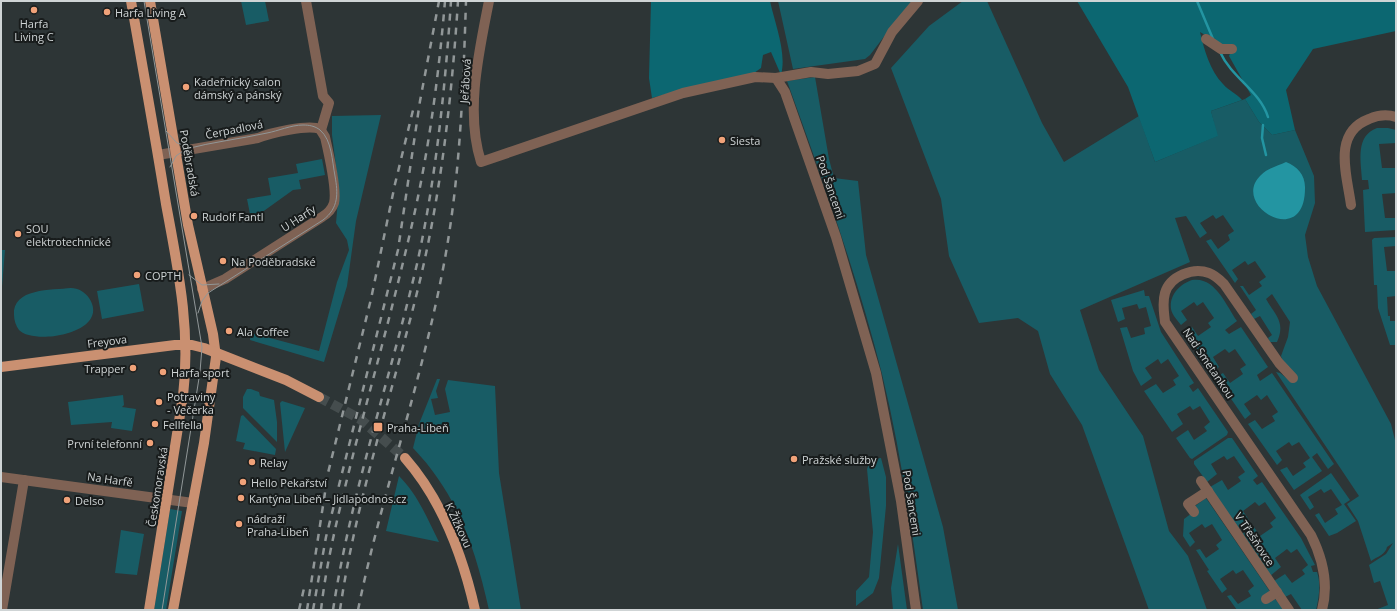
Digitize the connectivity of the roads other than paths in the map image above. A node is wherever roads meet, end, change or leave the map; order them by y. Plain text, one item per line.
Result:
1 (131, 1) edge
2 (150, 1) edge
3 (306, 1) edge
4 (489, 1) edge
5 (918, 1) edge
6 (1206, 39) dead end
7 (1232, 49) dead end
8 (776, 78) junction
9 (1396, 117) edge
10 (319, 129) junction
11 (175, 152) junction
12 (158, 155) junction
13 (1351, 205) dead end
14 (202, 289) junction
15 (187, 344) junction
16 (216, 352) junction
17 (1, 367) edge
18 (1293, 378) dead end
19 (319, 397) tunnel mouth
20 (405, 458) tunnel mouth
21 (1, 477) edge
22 (24, 480) junction
23 (1202, 481) dead end
24 (1208, 490) junction
25 (167, 499) junction
26 (193, 503) junction
27 (1194, 512) dead end
28 (1277, 592) junction
29 (1266, 599) dead end
30 (2, 610) edge
31 (148, 610) edge
32 (173, 610) edge
33 (475, 610) edge
34 (916, 610) edge
35 (1289, 610) edge
36 (1322, 610) edge

1 - 12 main road
2 - 11 main road, Poděbradská
3 - 10 street
4 - 8 street, Jeřábová
5 - 8 street
6 - 7 street
8 - 34 street, Pod Šancemi
9 - 13 street
10 - 11 street, Čerpadlová
10 - 14 street, U Harfy
11 - 12 street, Čerpadlová
11 - 14 main road, Poděbradská
12 - 15 main road
14 - 16 main road, Poděbradská
15 - 16 main road, Freyova
15 - 17 main road, Freyova
15 - 25 main road, Českomoravská
16 - 19 main road
16 - 26 main road
18 - 36 street, Nad Smetankou
20 - 33 main road, K Žižkovu
21 - 22 street, Na Harfě
22 - 25 street, Na Harfě
22 - 30 street
23 - 24 street, V Třešňovce
24 - 27 street
24 - 28 street, V Třešňovce
25 - 26 street, Na Harfě
25 - 31 main road, Českomoravská
26 - 32 main road
28 - 29 street
28 - 35 street, V Třešňovce

